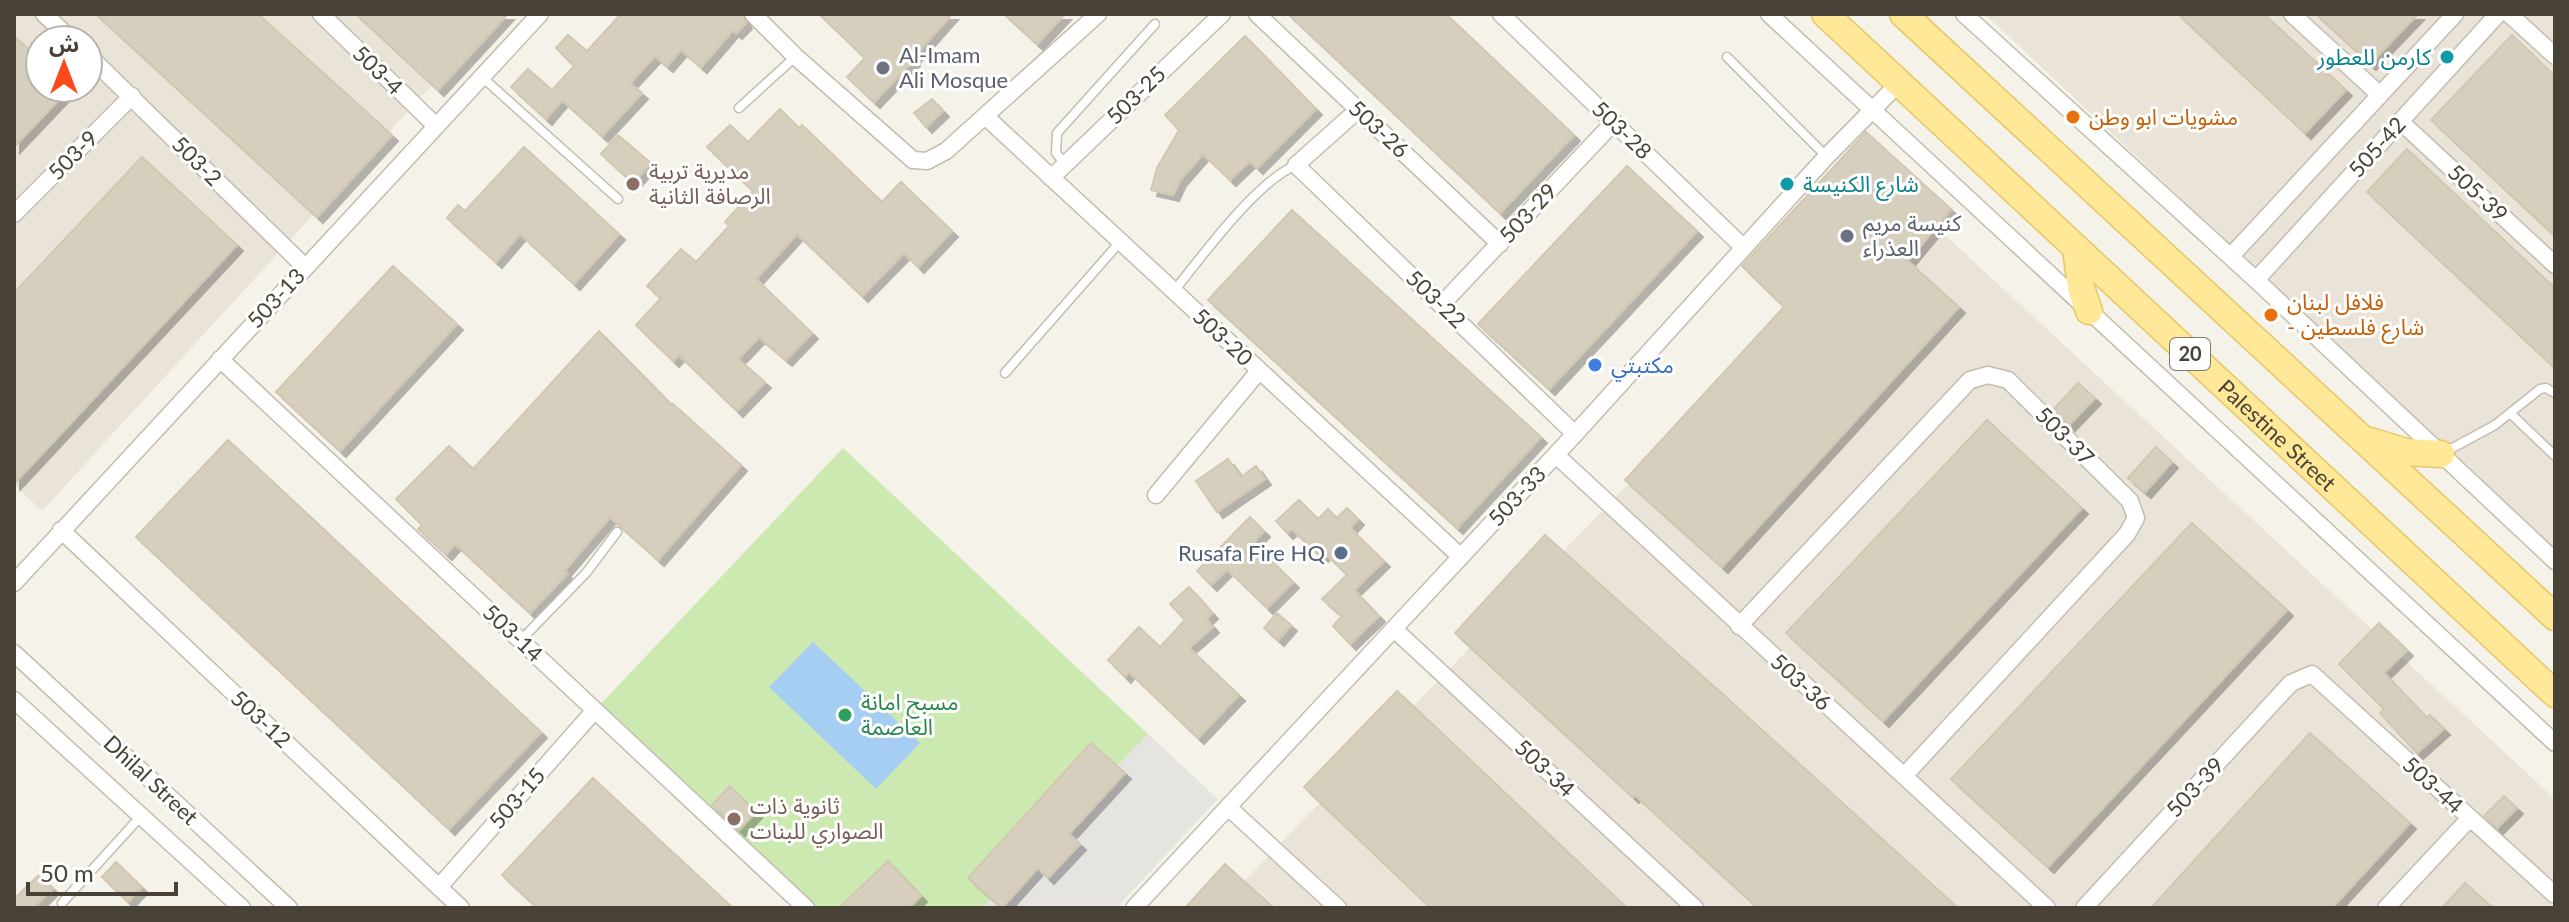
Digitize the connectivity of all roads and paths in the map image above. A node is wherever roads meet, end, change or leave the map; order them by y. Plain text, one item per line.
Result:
1 (321, 14) edge
2 (540, 14) edge
3 (753, 14) edge
4 (1098, 14) edge
5 (1222, 14) edge
6 (1257, 14) edge
7 (1501, 14) edge
8 (1769, 14) edge
9 (1825, 14) edge
10 (1903, 14) edge
11 (1964, 14) edge
12 (2292, 14) edge
13 (2455, 14) edge
14 (2498, 14) edge
15 (2509, 14) edge
16 (1155, 24) dead end
17 (2555, 56) edge
18 (796, 57) junction
19 (1727, 57) dead end
20 (104, 70) edge
21 (481, 77) junction
22 (1899, 83) junction
23 (2380, 95) junction
24 (132, 96) junction
25 (739, 108) dead end
26 (1359, 109) junction
27 (1872, 110) junction
28 (985, 116) junction
29 (2400, 121) junction
30 (1614, 122) junction
31 (436, 126) junction
32 (1826, 157) junction
33 (1065, 164) junction
34 (1296, 165) junction
35 (1051, 178) junction
36 (618, 199) dead end
37 (14, 214) edge
38 (1120, 242) junction
39 (1500, 244) junction
40 (1743, 247) junction
41 (2076, 248) junction
42 (2231, 256) junction
43 (2555, 265) edge
44 (305, 267) junction
45 (2256, 280) junction
46 (1174, 291) junction
47 (1442, 304) junction
48 (2089, 311) junction
49 (220, 359) junction
50 (1259, 371) junction
51 (1005, 373) dead end
52 (2555, 393) edge
53 (2510, 413) junction
54 (1575, 434) junction
55 (2358, 434) junction
56 (2441, 454) junction
57 (1556, 455) junction
58 (2555, 456) edge
59 (1156, 495) dead end
60 (61, 530) junction
61 (617, 532) dead end
62 (1461, 557) junction
63 (2555, 561) edge
64 (14, 583) edge
65 (2555, 617) edge
66 (1739, 626) junction
67 (1394, 629) junction
68 (521, 640) junction
69 (14, 653) edge
70 (2312, 674) joint
71 (2555, 694) edge
72 (14, 700) edge
73 (595, 710) junction
74 (2555, 743) edge
75 (1904, 776) junction
76 (1228, 807) junction
77 (141, 816) junction
78 (2470, 818) junction
79 (439, 887) junction
80 (2555, 895) edge
81 (62, 903) dead end
82 (242, 908) edge
83 (289, 908) edge
84 (461, 908) edge
85 (806, 908) edge
86 (1134, 908) edge
87 (1338, 908) edge
88 (1695, 908) edge
89 (2047, 908) edge
90 (2084, 908) edge
91 (2386, 908) edge

1 - 31 street, 503-4
2 - 21 street, 503-13
3 - 18 street
4 - 28 street
5 - 33 street, 503-25
6 - 26 street, 503-26
7 - 30 street, 503-28
8 - 27 street
9 - 22 main road, Palestine Street / 20
10 - 55 main road, 20
11 - 42 street
12 - 23 street
13 - 23 street, 505-42
14 - 29 street, 505-42
15 - 17 street
16 - 33 lane
18 - 25 lane
18 - 28 street
19 - 32 lane
20 - 24 street, 503-2
21 - 31 street, 503-13
21 - 36 lane
22 - 27 street, 503-33
22 - 41 main road, Palestine Street / 20
23 - 42 street, 505-42
24 - 37 street, 503-9
24 - 44 street, 503-2
26 - 34 street
26 - 39 street, 503-26
27 - 32 street, 503-33
27 - 48 street
28 - 35 street, 503-20
29 - 43 street, 505-39
29 - 45 street, 505-42
30 - 39 street, 503-29
30 - 40 street, 503-28
31 - 44 street, 503-13
32 - 40 street, 503-33
33 - 35 street, 503-25
34 - 46 lane
34 - 47 street, 503-22
35 - 38 street, 503-20
38 - 46 street, 503-20
38 - 51 lane
39 - 47 street, 503-29
40 - 54 street, 503-33
41 - 48 main road
41 - 71 main road, Palestine Street / 20
42 - 45 street
44 - 49 street, 503-13
45 - 56 street
46 - 50 street, 503-20
47 - 54 street, 503-22
48 - 74 street
49 - 60 street, 503-13
49 - 68 street, 503-14
50 - 59 street
50 - 62 street, 503-20
52 - 53 lane
53 - 56 lane
53 - 58 lane
54 - 57 street, 503-33
55 - 56 main road
55 - 65 main road, 20
56 - 63 street
57 - 62 street, 503-33
57 - 66 street, 503-36
60 - 64 street, 503-13
60 - 79 street, 503-12
61 - 68 lane
62 - 67 street, 503-33
66 - 75 street, 503-36
66 - 75 street, 503-37
67 - 76 street, 503-33
67 - 88 street, 503-34
68 - 73 street, 503-14
69 - 83 street, Dhilal Street
70 - 78 street, 503-44
70 - 90 street, 503-39
72 - 77 street, Dhilal Street
73 - 79 street, 503-15
73 - 85 street, 503-14
75 - 89 street, 503-36
76 - 86 street, 503-33
76 - 87 street
77 - 81 lane
77 - 82 street, Dhilal Street
78 - 80 street, 503-44
78 - 91 street
79 - 84 street, 503-12

